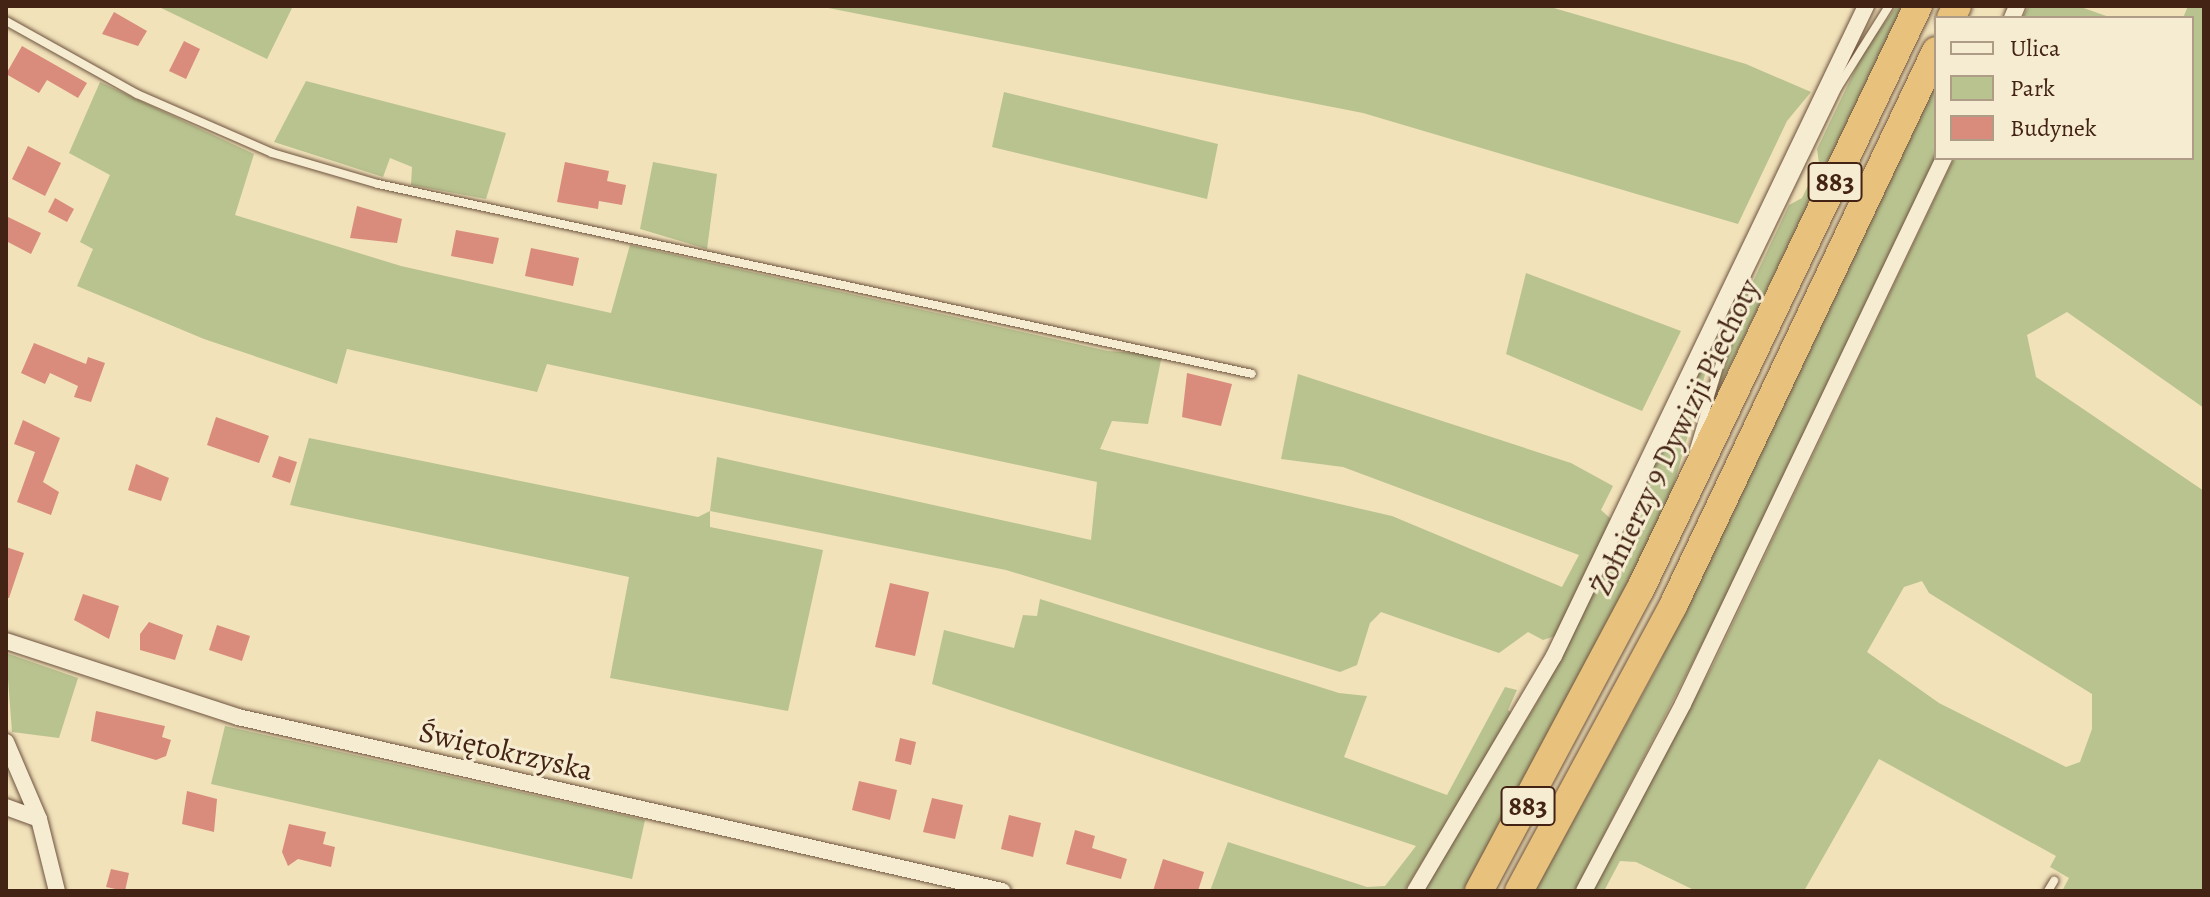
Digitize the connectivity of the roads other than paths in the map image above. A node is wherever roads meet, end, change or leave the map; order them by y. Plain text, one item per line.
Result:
1 (1866, 6) edge
2 (1889, 6) edge
3 (1918, 6) edge
4 (6, 21) edge
5 (1934, 55) edge
6 (1943, 160) edge
7 (1252, 374) dead end
8 (1667, 535) junction
9 (1657, 598) junction
10 (6, 641) edge
11 (6, 742) edge
12 (6, 807) edge
13 (39, 819) junction
14 (2054, 881) dead end
15 (57, 891) edge
16 (1002, 891) edge
17 (1415, 891) edge
18 (1479, 891) edge
19 (1519, 891) edge
20 (1584, 891) edge
21 (2048, 891) edge

1 - 17 street
2 - 8 lane
3 - 8 highway, Żołnierzy 9 Dywizji Piechoty / 883
4 - 7 lane
5 - 9 highway, Żołnierzy 9 Dywizji Piechoty / 883
6 - 20 street
8 - 9 highway, Żołnierzy 9 Dywizji Piechoty / 883
9 - 18 highway, Żołnierzy 9 Dywizji Piechoty / 883
9 - 19 highway, Żołnierzy 9 Dywizji Piechoty / 883
10 - 16 street, Świętokrzyska
11 - 13 street
12 - 13 street
13 - 15 street
14 - 21 lane

